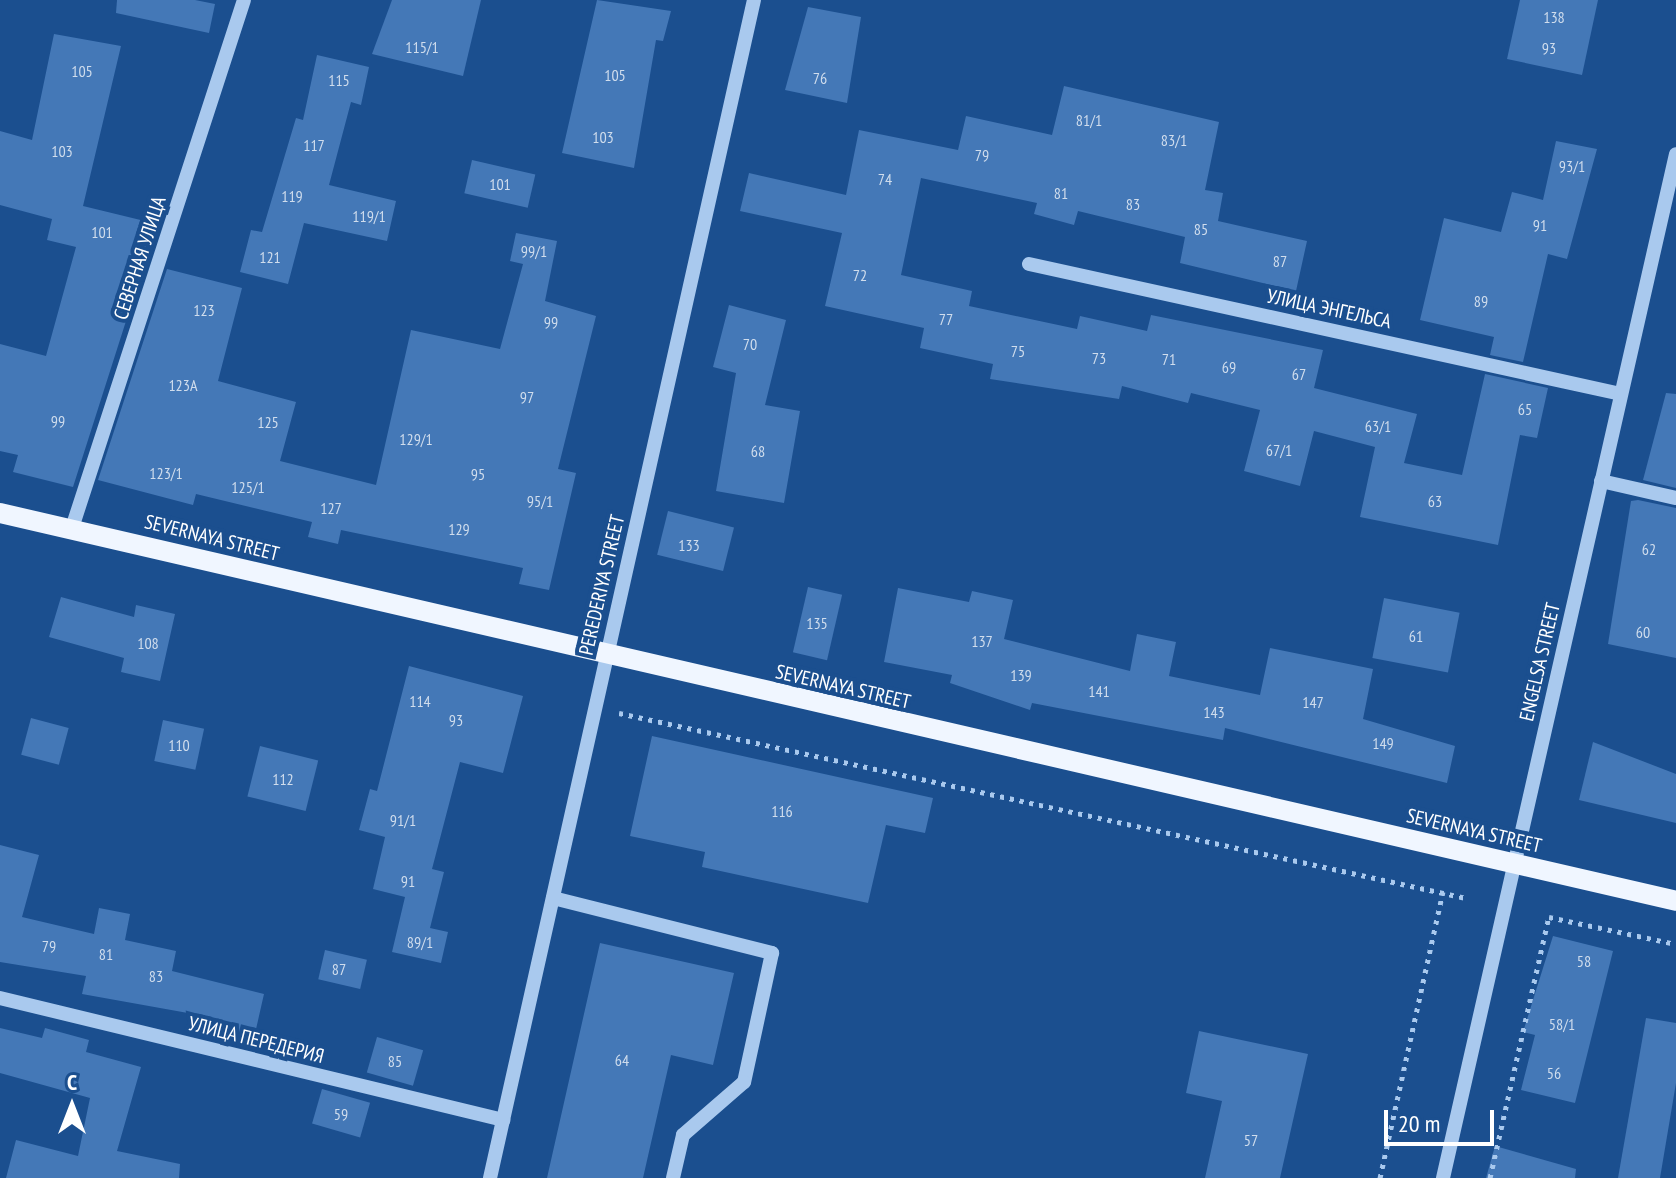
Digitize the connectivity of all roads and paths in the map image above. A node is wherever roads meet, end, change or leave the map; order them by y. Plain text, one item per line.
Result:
1 (244, 0) edge
2 (754, 0) edge
3 (1676, 154) edge
4 (1029, 264) dead end
5 (1621, 394) junction
6 (1601, 481) junction
7 (1676, 498) edge
8 (0, 513) edge
9 (72, 528) junction
10 (607, 657) junction
11 (610, 711) dead end
12 (1514, 865) junction
13 (1443, 892) junction
14 (553, 898) junction
15 (1466, 898) dead end
16 (1676, 901) edge
17 (1676, 944) edge
18 (0, 998) edge
19 (503, 1120) junction
20 (490, 1178) edge
21 (673, 1178) edge
22 (1380, 1178) edge
23 (1443, 1178) edge
24 (1490, 1178) edge

1 - 9 street, СЕВЕРНАЯ УЛИЦА
2 - 10 street, PEREDERIYA STREET
3 - 5 street, ENGELSA STREET
4 - 5 street, УЛИЦА ЭНГЕЛЬСА
5 - 6 street, ENGELSA STREET
6 - 7 street
6 - 12 street, ENGELSA STREET
8 - 9 main road, SEVERNAYA STREET
9 - 10 main road, SEVERNAYA STREET
10 - 12 main road, SEVERNAYA STREET
10 - 14 street, PEREDERIYA STREET
11 - 13 path
12 - 16 main road, SEVERNAYA STREET
12 - 23 street, ENGELSA STREET
13 - 15 path
13 - 22 path
14 - 19 street, PEREDERIYA STREET
14 - 21 street
17 - 24 path
18 - 19 street, УЛИЦА ПЕРЕДЕРИЯ
19 - 20 street, PEREDERIYA STREET

